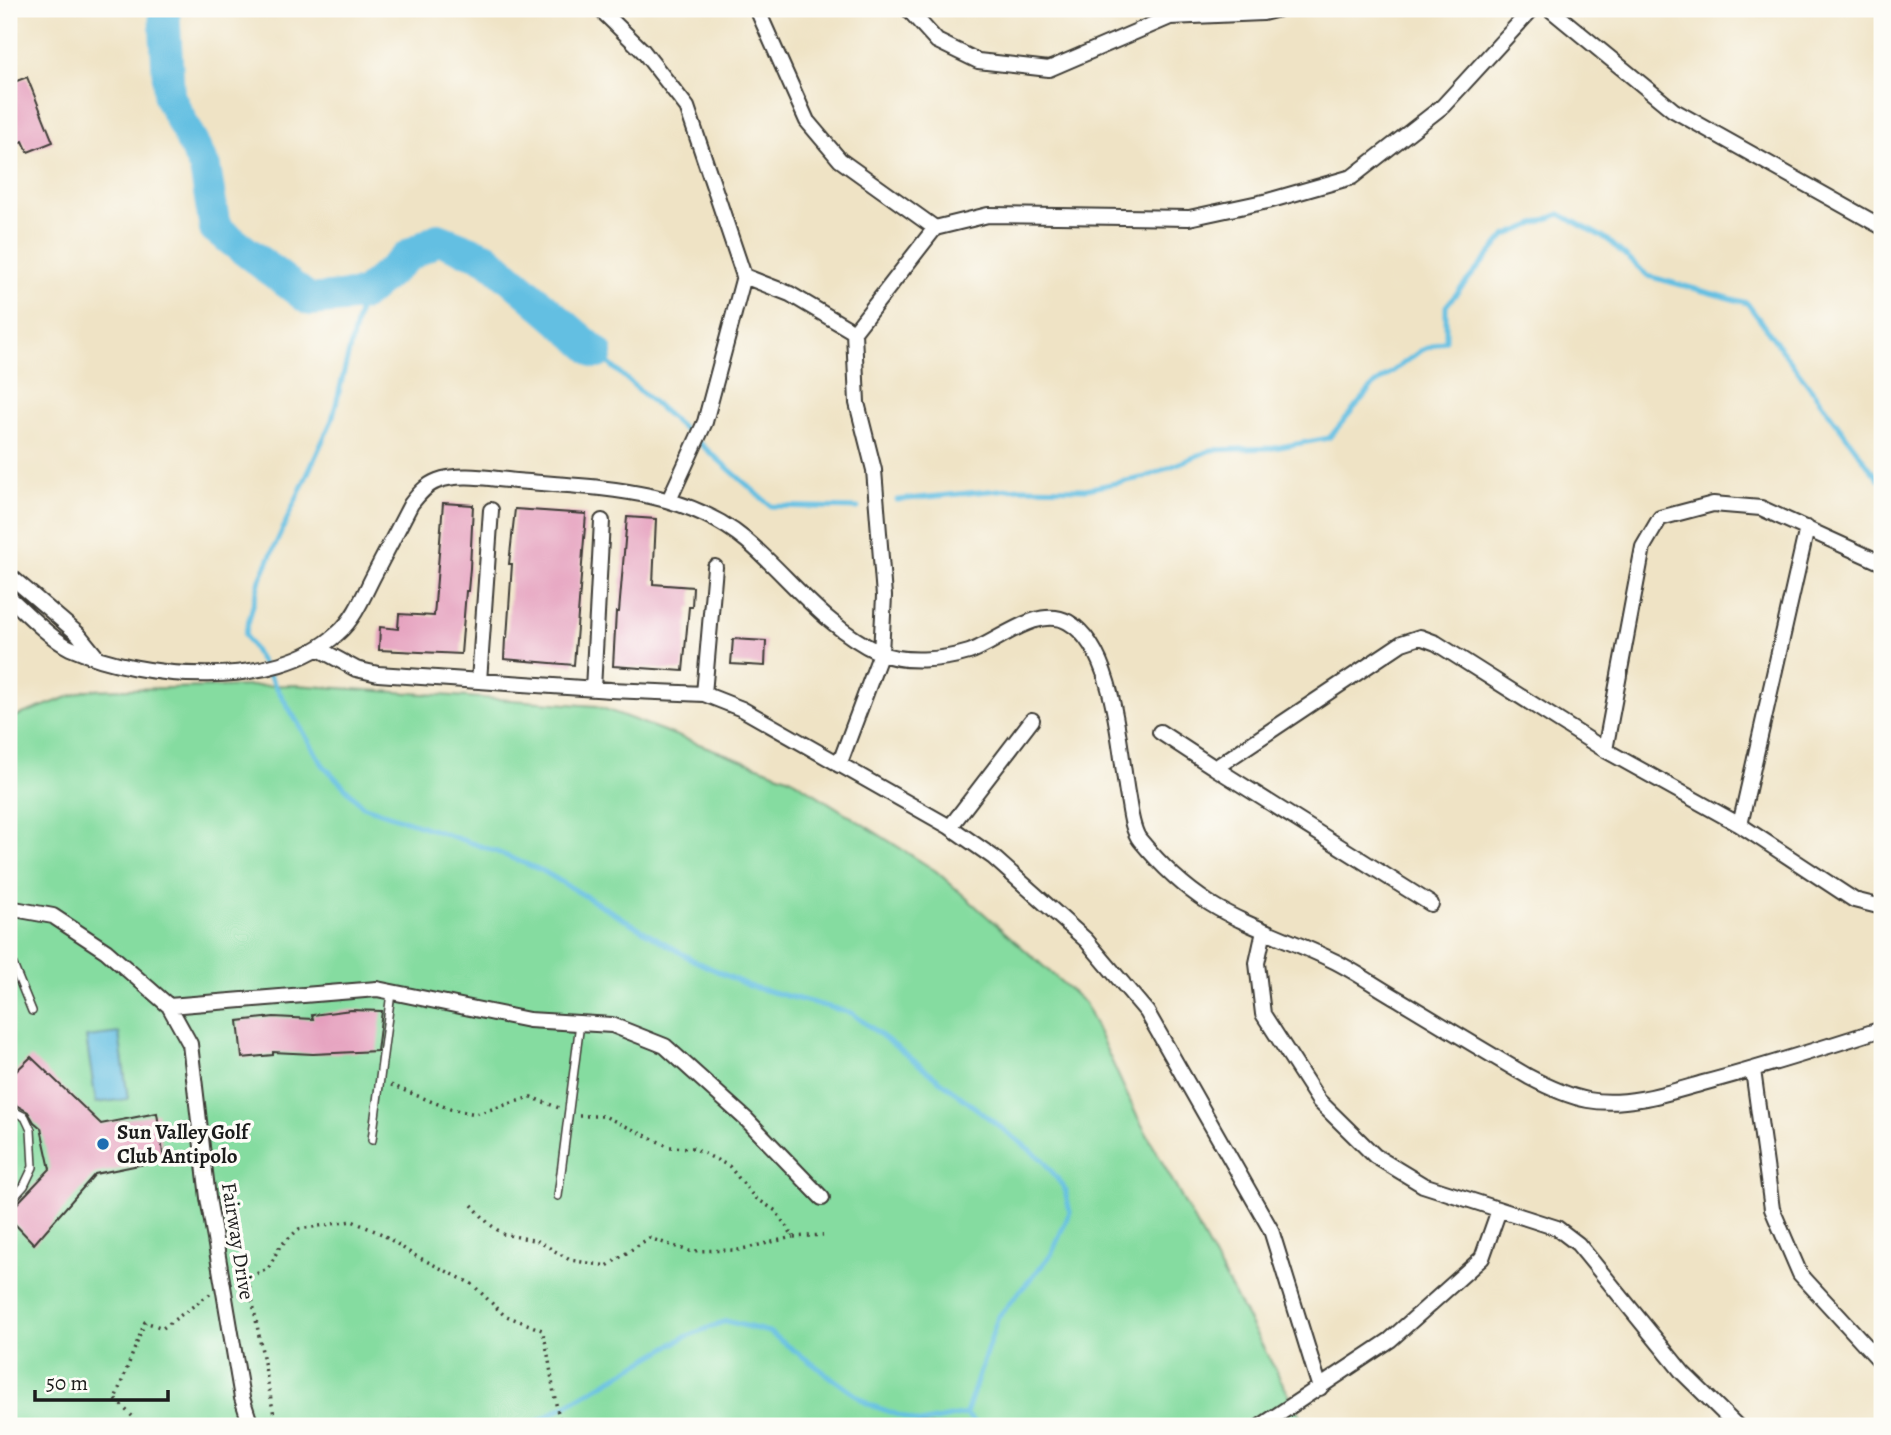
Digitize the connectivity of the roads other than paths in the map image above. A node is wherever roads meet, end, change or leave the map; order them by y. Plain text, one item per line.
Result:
1 (600, 9) edge
2 (757, 9) edge
3 (908, 9) edge
4 (1279, 9) edge
5 (1532, 9) edge
6 (1550, 9) edge
7 (1882, 227) edge
8 (935, 228) junction
9 (744, 276) junction
10 (854, 332) junction
11 (669, 500) junction
12 (491, 510) dead end
13 (602, 521) dead end
14 (1807, 528) junction
15 (1882, 563) edge
16 (715, 567) dead end
17 (9, 575) edge
18 (9, 597) edge
19 (319, 649) junction
20 (881, 653) junction
21 (96, 656) junction
22 (479, 681) junction
23 (593, 688) junction
24 (705, 694) junction
25 (1032, 720) dead end
26 (1160, 732) dead end
27 (1605, 750) junction
28 (839, 765) junction
29 (1215, 768) junction
30 (1740, 825) junction
31 (950, 827) junction
32 (1431, 904) dead end
33 (1882, 907) edge
34 (9, 908) edge
35 (1264, 931) junction
36 (9, 955) edge
37 (391, 992) junction
38 (169, 1006) junction
39 (32, 1010) dead end
40 (580, 1023) junction
41 (1882, 1030) edge
42 (1754, 1070) junction
43 (9, 1109) edge
44 (372, 1139) dead end
45 (558, 1196) dead end
46 (822, 1198) dead end
47 (9, 1203) edge
48 (1499, 1210) junction
49 (1882, 1363) edge
50 (1321, 1388) junction
51 (251, 1426) edge
52 (1261, 1426) edge
53 (1737, 1426) edge

1 - 9 street
2 - 8 street
3 - 4 street
5 - 8 street
6 - 7 street
8 - 10 street
9 - 10 street
9 - 11 street
10 - 20 street
11 - 19 street
11 - 20 street
12 - 22 street
13 - 23 street
14 - 15 street
14 - 27 street
14 - 30 street
16 - 24 street
17 - 21 street
18 - 21 street
19 - 21 street
19 - 22 street
20 - 28 street
20 - 35 street
22 - 23 street
23 - 24 street
24 - 28 street
25 - 31 street
26 - 29 street
27 - 29 street
27 - 30 street
28 - 31 street
29 - 32 street
30 - 33 street
31 - 50 street
34 - 38 street, Fairway Drive
35 - 42 street
35 - 48 street
36 - 39 lane
37 - 38 street
37 - 40 street
37 - 44 lane
38 - 51 street, Fairway Drive
40 - 45 lane
40 - 46 street
41 - 42 street
42 - 49 street
43 - 47 lane
48 - 50 street
48 - 53 street
50 - 52 street

